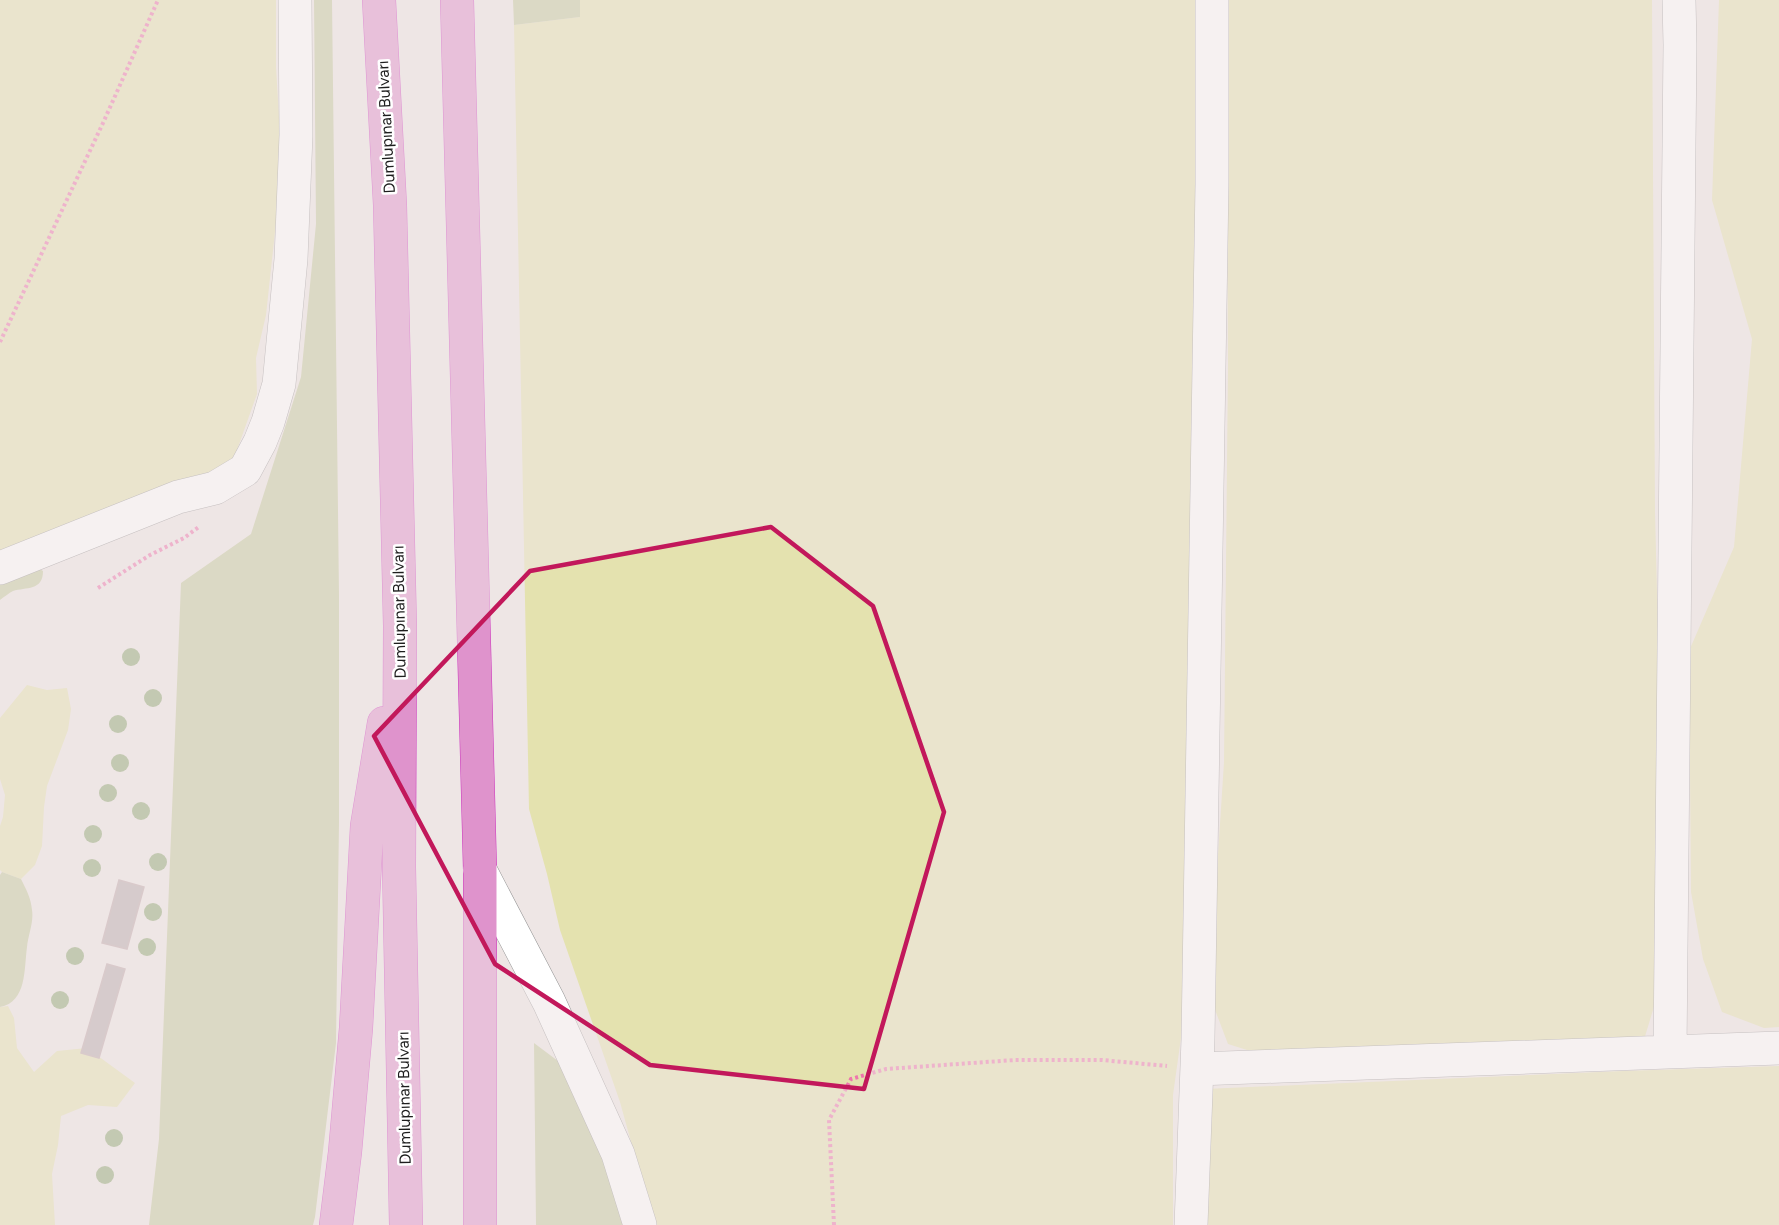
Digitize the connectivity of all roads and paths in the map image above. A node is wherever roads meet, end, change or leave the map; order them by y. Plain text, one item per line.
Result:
1 (158, 0) edge
2 (295, 0) edge
3 (379, 0) edge
4 (457, 0) edge
5 (1212, 0) edge
6 (1679, 0) edge
7 (0, 342) edge
8 (208, 519) dead end
9 (0, 568) edge
10 (98, 588) dead end
11 (399, 626) junction
12 (480, 870) junction
13 (1779, 1048) edge
14 (1670, 1052) junction
15 (1197, 1069) junction
16 (336, 1225) edge
17 (406, 1225) edge
18 (480, 1225) edge
19 (640, 1225) edge
20 (834, 1225) edge
21 (1191, 1225) edge

1 - 7 path
2 - 9 street
3 - 11 highway, Dumlupınar Bulvarı
4 - 12 highway
5 - 15 street
6 - 14 street
8 - 10 path
11 - 16 highway
11 - 17 highway, Dumlupınar Bulvarı
12 - 18 highway
12 - 19 street
13 - 14 street
14 - 15 street
15 - 20 path
15 - 21 street

